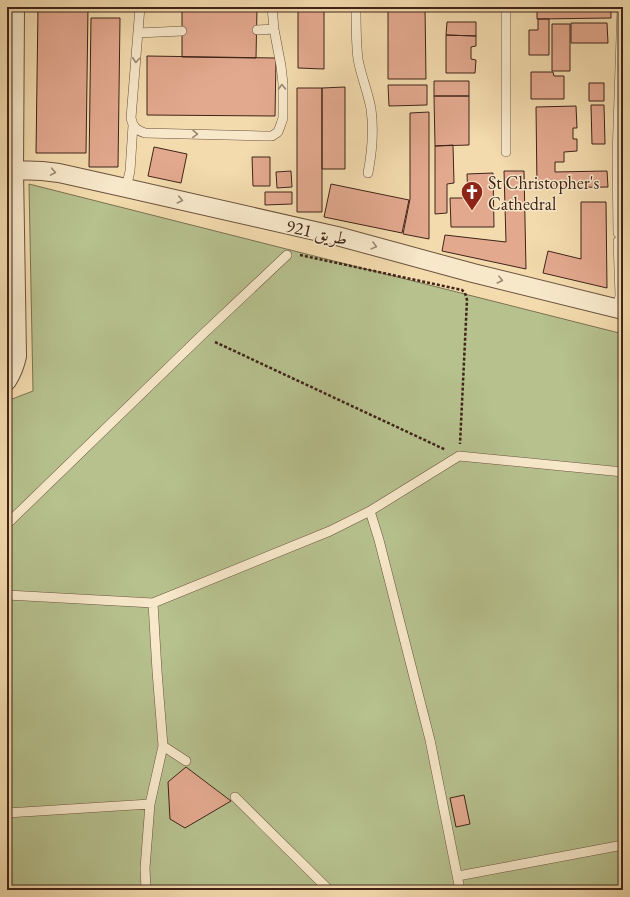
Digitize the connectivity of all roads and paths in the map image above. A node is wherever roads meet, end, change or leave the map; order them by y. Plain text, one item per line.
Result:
1 (14, 7) edge
2 (140, 7) edge
3 (272, 7) edge
4 (356, 7) edge
5 (506, 7) edge
6 (622, 7) edge
7 (274, 29) junction
8 (256, 30) dead end
9 (182, 31) dead end
10 (138, 32) junction
11 (133, 125) junction
12 (506, 152) dead end
13 (14, 170) junction
14 (368, 173) dead end
15 (126, 188) junction
16 (287, 255) joint
17 (620, 309) edge
18 (201, 336) junction
19 (7, 381) edge
20 (459, 456) junction
21 (623, 472) edge
22 (370, 511) junction
23 (7, 524) edge
24 (7, 595) edge
25 (153, 604) junction
26 (163, 746) junction
27 (186, 761) dead end
28 (235, 797) dead end
29 (150, 804) junction
30 (7, 813) edge
31 (623, 845) edge
32 (458, 876) junction
33 (146, 890) edge
34 (329, 890) edge
35 (460, 890) edge

1 - 13 street
2 - 10 lane
3 - 7 lane
4 - 14 lane
5 - 12 lane
6 - 17 lane, طريق 921
7 - 8 lane
11 -> 7 lane
9 - 10 lane
10 -> 11 lane
11 - 15 lane
13 -> 15 street, طريق 921
13 - 19 street
15 -> 17 street, طريق 921
16 - 18 lane
16 - 20 path
18 - 20 path
18 - 23 lane
20 - 21 lane
20 - 22 lane
22 - 25 lane
22 - 32 lane
24 - 25 lane
25 - 26 lane
26 - 27 lane
26 - 29 lane
28 - 34 lane
29 - 30 lane
29 - 33 lane
31 - 32 lane
32 - 35 lane

